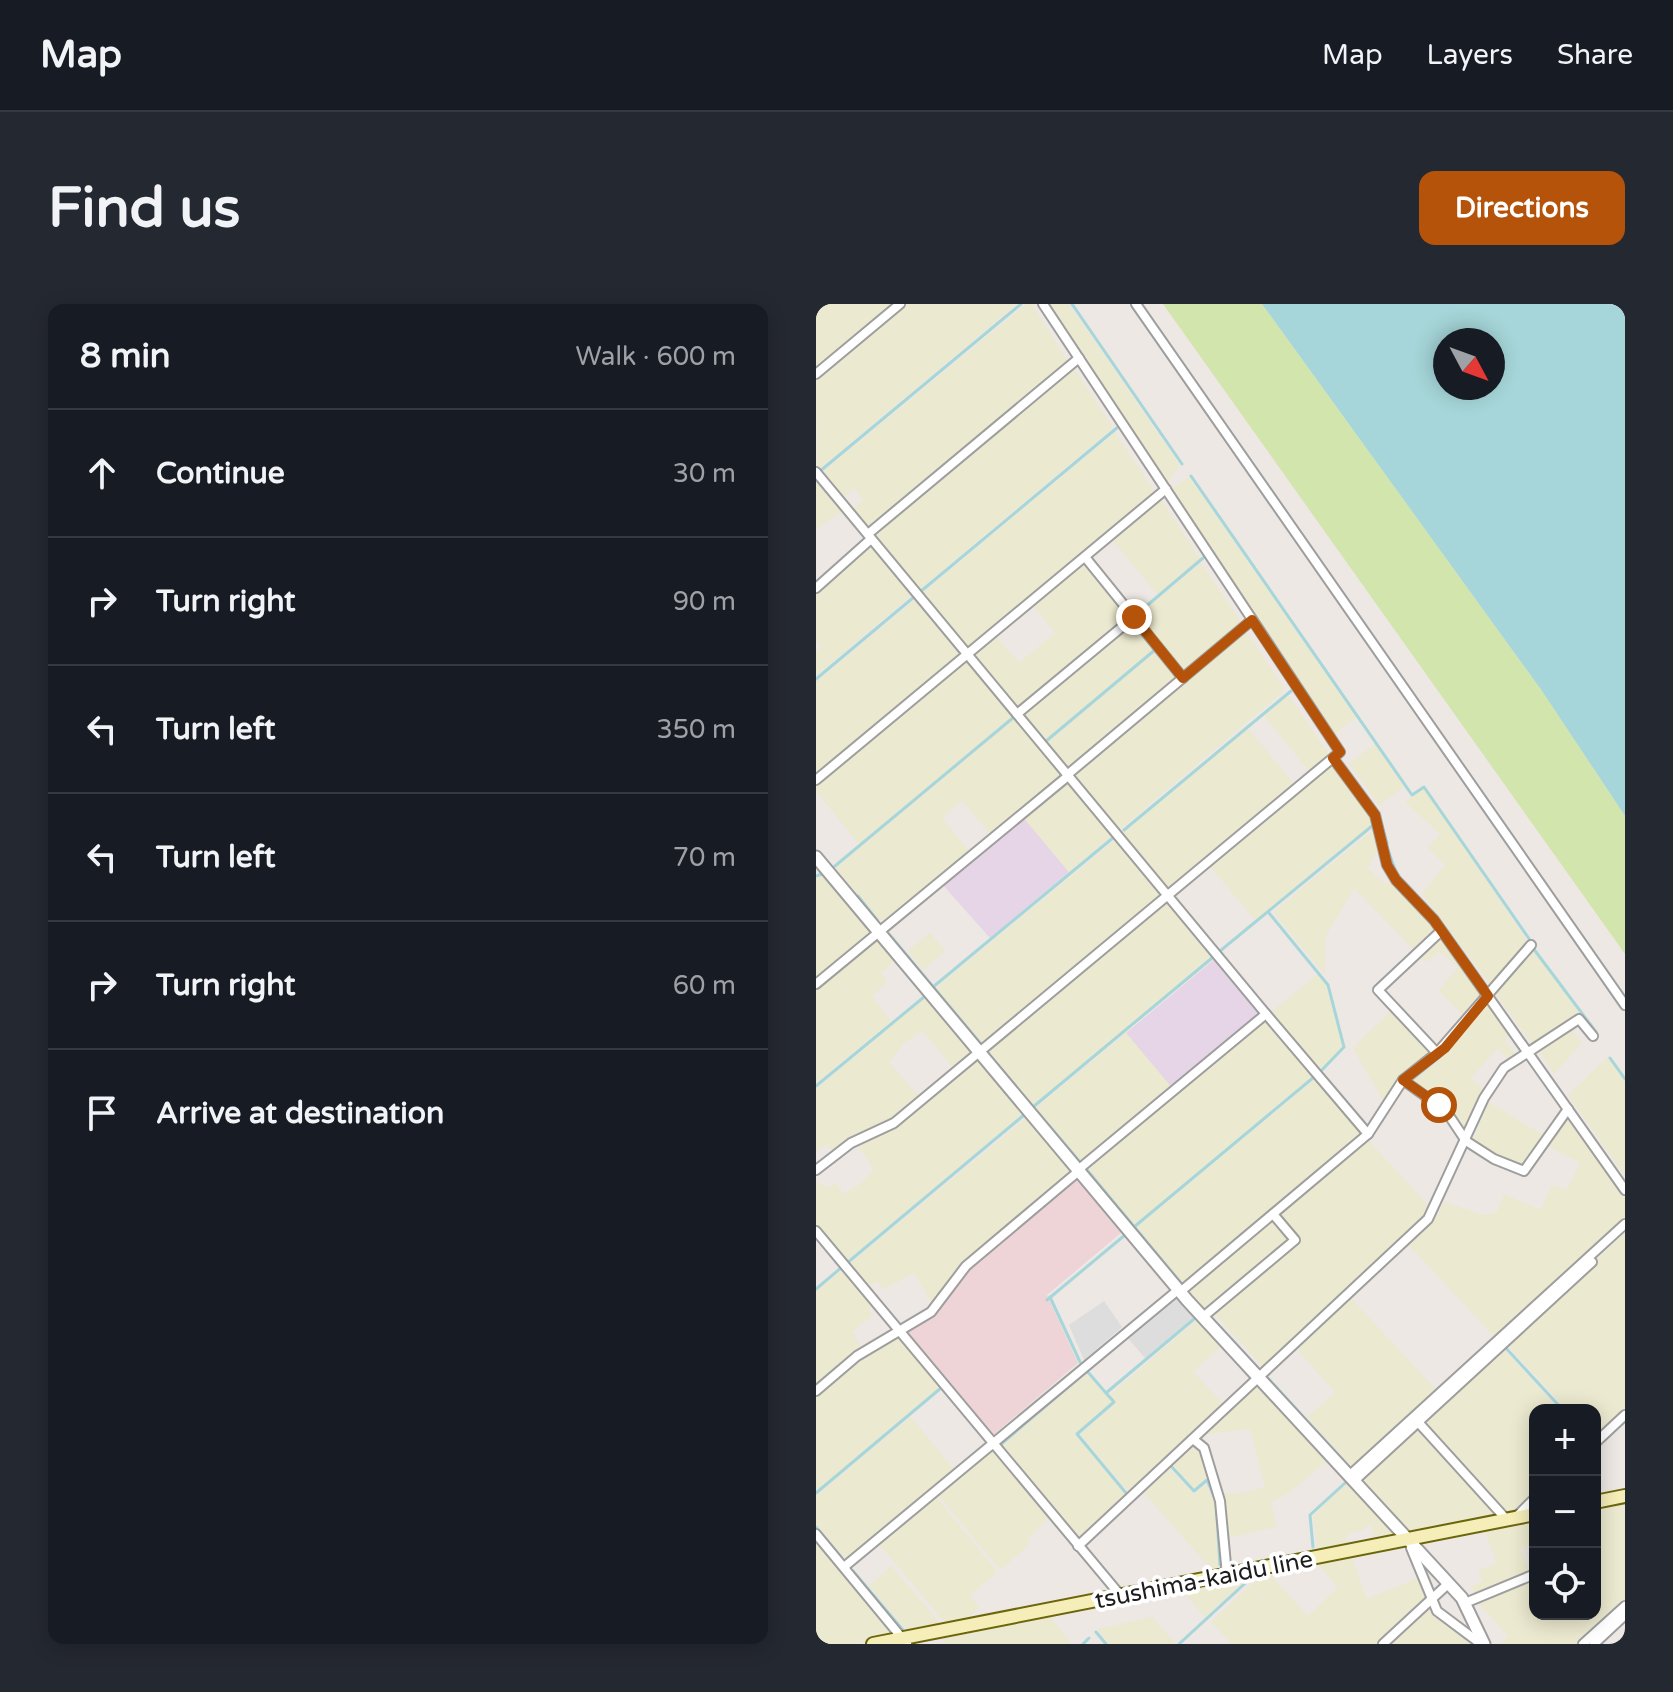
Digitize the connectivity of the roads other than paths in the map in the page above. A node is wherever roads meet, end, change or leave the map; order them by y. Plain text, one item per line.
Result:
1 (900, 304) edge
2 (1043, 304) edge
3 (1136, 304) edge
4 (1079, 358) junction
5 (816, 374) edge
6 (816, 472) edge
7 (1166, 489) junction
8 (869, 537) junction
9 (1085, 557) junction
10 (816, 588) edge
11 (1134, 617) junction
12 (1252, 620) junction
13 (968, 654) junction
14 (1183, 678) junction
15 (1017, 714) junction
16 (1333, 758) junction
17 (1067, 775) junction
18 (816, 780) edge
19 (816, 857) edge
20 (1167, 894) junction
21 (1441, 931) junction
22 (880, 933) junction
23 (1531, 945) dead end
24 (816, 984) edge
25 (1489, 995) junction
26 (1625, 1005) edge
27 (1266, 1014) junction
28 (1593, 1036) dead end
29 (979, 1051) junction
30 (1526, 1051) junction
31 (1437, 1053) junction
32 (1403, 1080) junction
33 (1568, 1109) junction
34 (1368, 1134) junction
35 (1466, 1141) junction
36 (816, 1170) edge
37 (1080, 1170) junction
38 (1625, 1190) edge
39 (1273, 1214) junction
40 (1625, 1224) edge
41 (816, 1231) edge
42 (1625, 1232) edge
43 (1179, 1291) junction
44 (1203, 1317) junction
45 (901, 1332) junction
46 (1258, 1377) junction
47 (816, 1391) edge
48 (1625, 1415) edge
49 (1418, 1422) junction
50 (1601, 1437) edge
51 (1193, 1439) junction
52 (993, 1444) junction
53 (1352, 1478) junction
54 (1625, 1496) edge
55 (1601, 1501) edge
56 (1529, 1503) edge
57 (1529, 1515) edge
58 (1511, 1518) junction
59 (816, 1534) edge
60 (1410, 1544) junction
61 (1078, 1546) junction
62 (844, 1567) junction
63 (1227, 1575) junction
64 (1529, 1576) edge
65 (1449, 1583) junction
66 (1121, 1596) junction
67 (1431, 1600) junction
68 (1465, 1603) junction
69 (1625, 1606) edge
70 (1625, 1615) edge
71 (905, 1641) edge
72 (1481, 1642) edge
73 (873, 1644) edge
74 (1383, 1644) edge
75 (1583, 1644) edge
76 (1594, 1644) edge

1 - 5 street
2 - 4 street
3 - 26 street
4 - 7 street
4 - 8 street
6 - 8 street
7 - 9 street
7 - 12 street
8 - 10 street
8 - 13 street
9 - 11 street
9 - 13 street
11 - 14 street
11 - 15 street
12 - 14 street
12 - 16 street
13 - 15 street
13 - 18 street
14 - 17 street
15 - 17 street
16 - 20 street
16 - 21 street
17 - 20 street
17 - 22 street
19 - 22 street
20 - 27 street
20 - 29 street
21 - 25 street
21 - 31 street
22 - 24 street
22 - 29 street
23 - 25 street
25 - 30 street
25 - 31 street
27 - 34 street
27 - 37 street
28 - 30 street
29 - 36 street
29 - 37 street
30 - 33 street
30 - 35 street
31 - 32 street
32 - 34 street
32 - 35 street
33 - 35 street
33 - 38 street
34 - 39 street
35 - 46 street
37 - 43 street
37 - 45 street
39 - 43 street
39 - 44 street
40 - 53 street
41 - 45 street
42 - 49 street
43 - 44 street
43 - 52 street
44 - 46 street
45 - 47 street
45 - 52 street
46 - 51 street
46 - 53 street
48 - 50 street
49 - 53 street
49 - 58 street
51 - 61 street
51 - 63 street
52 - 61 street
52 - 62 street
53 - 60 street
54 - 55 main road
56 - 58 street
57 - 58 main road, tsushima-kaidu line
58 - 60 main road, tsushima-kaidu line
59 - 62 street
60 - 63 main road, tsushima-kaidu line
60 - 65 street
60 - 67 street
61 - 66 street
62 - 71 street
63 - 66 main road, tsushima-kaidu line
64 - 68 street
65 - 67 street
65 - 68 street
66 - 71 main road, tsushima-kaidu line
67 - 72 street
67 - 74 street
68 - 72 street
69 - 75 street
70 - 76 street
71 - 73 main road, tsushima-kaidu line

